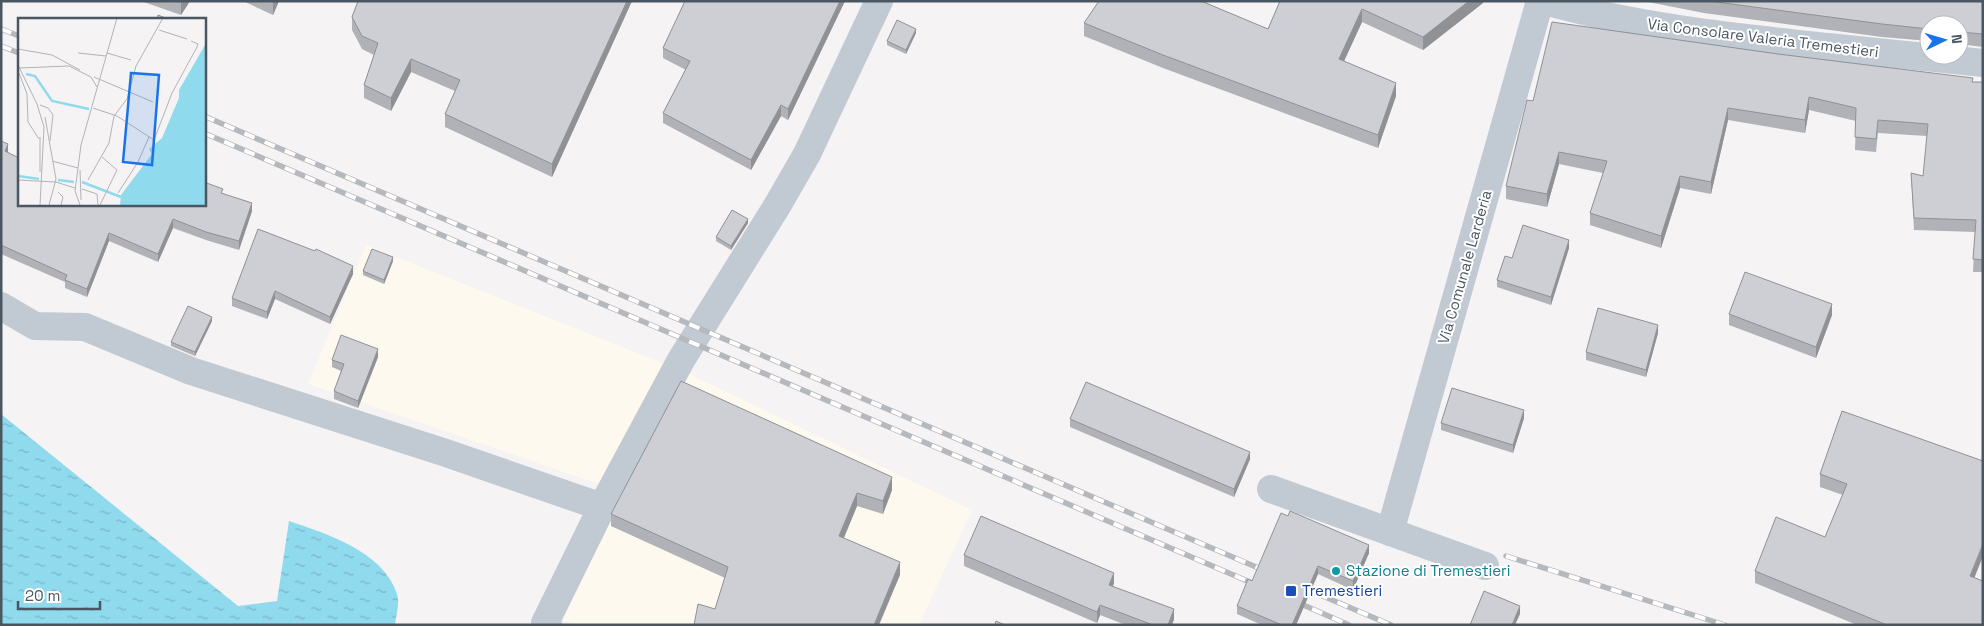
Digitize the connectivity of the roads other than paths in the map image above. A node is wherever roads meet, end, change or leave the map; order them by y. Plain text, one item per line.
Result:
1 (880, 1) edge
2 (1540, 1) edge
3 (1545, 1) edge
4 (1983, 63) edge
5 (1, 306) edge
6 (1271, 489) dead end
7 (602, 507) junction
8 (1390, 532) junction
9 (1486, 566) dead end
10 (548, 625) edge

1 - 7 street
2 - 8 street, Via Comunale Larderia
3 - 4 street, Via Consolare Valeria Tremestieri
5 - 7 street
6 - 8 street
7 - 10 street
8 - 9 street

